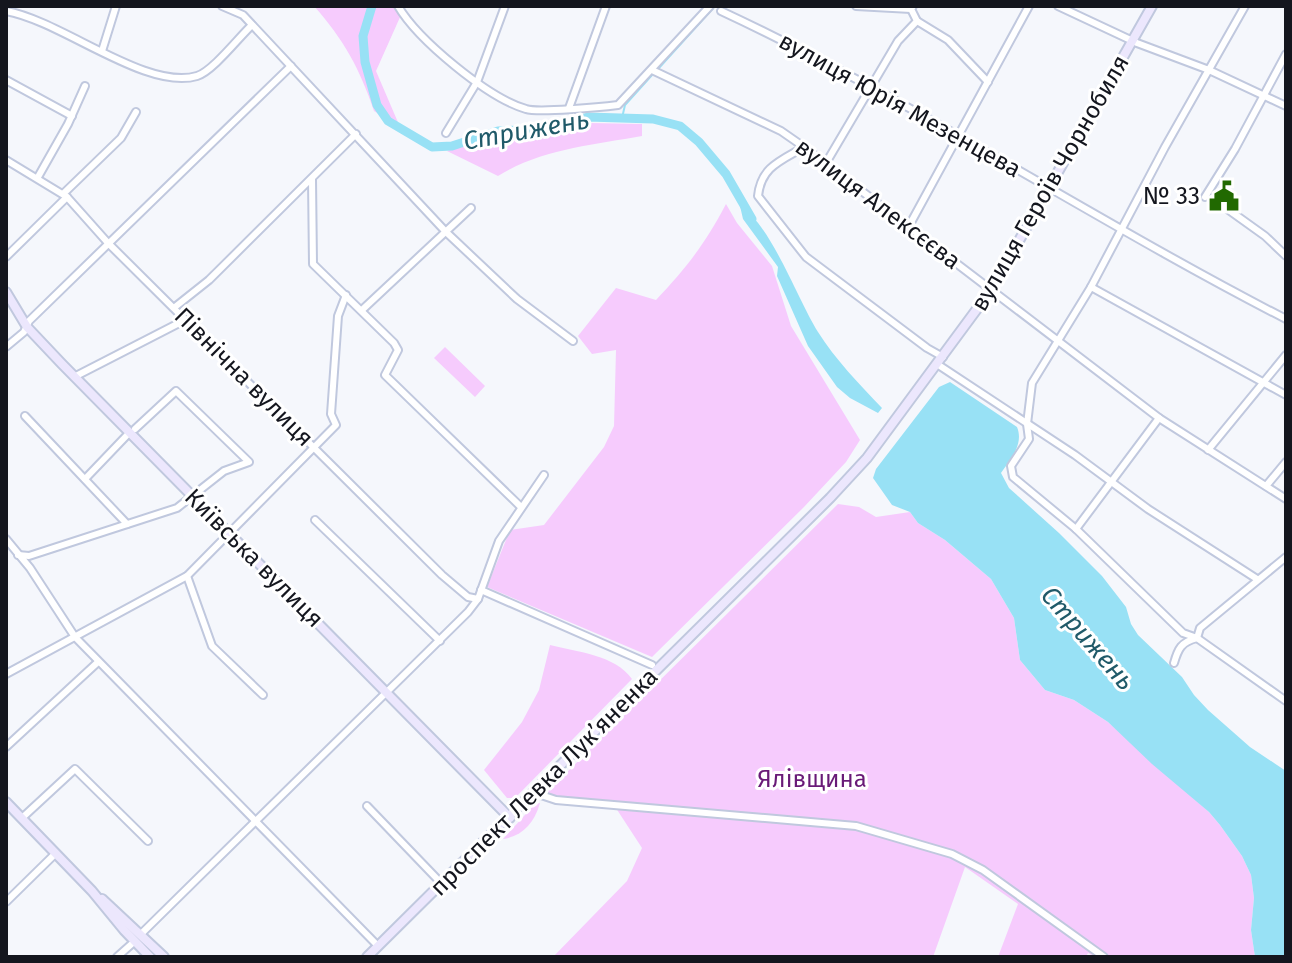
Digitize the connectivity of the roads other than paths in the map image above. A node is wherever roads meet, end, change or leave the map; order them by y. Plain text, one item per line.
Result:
1 (116, 6) edge
2 (222, 6) edge
3 (238, 6) edge
4 (398, 6) edge
5 (505, 6) edge
6 (606, 6) edge
7 (710, 6) edge
8 (856, 6) edge
9 (1029, 6) edge
10 (1058, 6) edge
11 (1152, 6) edge
12 (1245, 6) edge
13 (912, 8) edge
14 (6, 11) edge
15 (721, 11) dead end
16 (243, 15) junction
17 (917, 21) junction
18 (252, 25) junction
19 (1132, 41) junction
20 (102, 51) junction
21 (1286, 54) edge
22 (291, 66) junction
23 (652, 70) junction
24 (1209, 70) junction
25 (6, 80) edge
26 (477, 82) junction
27 (988, 82) junction
28 (85, 86) dead end
29 (872, 87) junction
30 (1264, 95) junction
31 (1286, 106) edge
32 (569, 108) junction
33 (136, 112) dead end
34 (72, 116) junction
35 (446, 133) dead end
36 (356, 134) junction
37 (961, 135) junction
38 (804, 147) junction
39 (6, 160) edge
40 (826, 163) junction
41 (38, 177) junction
42 (312, 179) junction
43 (1049, 187) junction
44 (65, 196) junction
45 (471, 208) dead end
46 (909, 226) junction
47 (1122, 229) junction
48 (446, 232) junction
49 (108, 243) junction
50 (1286, 256) edge
51 (6, 257) edge
52 (1091, 287) junction
53 (991, 290) junction
54 (6, 292) edge
55 (346, 295) junction
56 (175, 307) junction
57 (362, 310) junction
58 (1286, 319) edge
59 (185, 320) junction
60 (27, 327) junction
61 (573, 341) dead end
62 (1059, 342) junction
63 (6, 347) edge
64 (1286, 355) edge
65 (940, 360) junction
66 (74, 377) junction
67 (1264, 382) junction
68 (1286, 395) edge
69 (25, 416) dead end
70 (1159, 418) junction
71 (1027, 424) junction
72 (133, 430) junction
73 (314, 447) junction
74 (1208, 450) junction
75 (1286, 462) edge
76 (544, 475) dead end
77 (85, 479) junction
78 (1112, 482) junction
79 (1266, 486) junction
80 (192, 497) junction
81 (1286, 499) edge
82 (521, 507) junction
83 (315, 520) dead end
84 (127, 524) junction
85 (1076, 529) junction
86 (230, 534) junction
87 (6, 539) edge
88 (18, 555) junction
89 (1286, 557) edge
90 (187, 576) junction
91 (1257, 579) junction
92 (481, 590) junction
93 (478, 599) junction
94 (721, 607) joint
95 (75, 637) junction
96 (1197, 638) junction
97 (440, 641) junction
98 (98, 662) junction
99 (1174, 663) dead end
100 (652, 665) dead end
101 (6, 674) edge
102 (387, 691) junction
103 (263, 695) dead end
104 (1286, 701) edge
105 (6, 747) edge
106 (535, 793) junction
107 (6, 802) edge
108 (367, 806) dead end
109 (22, 818) junction
110 (510, 818) junction
111 (254, 822) junction
112 (148, 841) dead end
113 (56, 853) junction
114 (442, 884) junction
115 (6, 902) edge
116 (138, 937) junction
117 (378, 946) junction
118 (117, 957) edge
119 (150, 957) edge
120 (164, 957) edge
121 (367, 957) edge
122 (1104, 957) edge

1 - 20 street
2 - 16 street
3 - 16 street
4 - 26 street
5 - 26 street
6 - 32 street
7 - 23 street
8 - 13 street
9 - 27 street
10 - 19 street
11 - 19 main road, вулиця Героїв Чорнобиля
12 - 24 street
13 - 17 street
14 - 20 street
15 - 29 street, вулиця Юрія Мезенцева
16 - 18 street
17 - 27 street
17 - 29 street
18 - 20 street
18 - 22 street
19 - 24 street
19 - 43 main road, вулиця Героїв Чорнобиля
21 - 30 street
22 - 36 street
22 - 49 street
23 - 32 street
23 - 38 street, вулиця Алексєєва
24 - 30 street
24 - 47 street
25 - 34 street
26 - 32 street
26 - 35 street
27 - 37 street
28 - 34 street
29 - 37 street, вулиця Юрія Мезенцева
29 - 40 street
30 - 31 street
30 - 50 street
33 - 44 street
34 - 41 street
36 - 42 street
36 - 48 street
37 - 43 street, вулиця Юрія Мезенцева
37 - 46 street
38 - 40 street, вулиця Алексєєва
38 - 65 street
39 - 41 street, Північна вулиця
40 - 46 street, вулиця Алексєєва
41 - 44 street, Північна вулиця
42 - 55 street
42 - 56 street
43 - 47 street, вулиця Юрія Мезенцева
43 - 53 main road, вулиця Героїв Чорнобиля
44 - 49 street, Північна вулиця
44 - 51 street
45 - 48 street
46 - 53 street, вулиця Алексєєва
47 - 52 street
47 - 58 street, вулиця Юрія Мезенцева
48 - 57 street
48 - 61 street
49 - 56 street, Північна вулиця
49 - 60 street
52 - 62 street
52 - 67 street
53 - 62 street, вулиця Алексєєва
53 - 65 main road, вулиця Героїв Чорнобиля
54 - 60 main road, Київська вулиця
55 - 57 street
55 - 73 street
56 - 59 street, Північна вулиця
57 - 82 street
59 - 66 street
59 - 73 street, Північна вулиця
60 - 63 street
60 - 66 main road, Київська вулиця
62 - 70 street, вулиця Алексєєва
62 - 71 street
64 - 67 street
65 - 71 street
65 - 94 main road, вулиця Героїв Чорнобиля
66 - 72 main road, Київська вулиця
67 - 68 street
67 - 74 street
69 - 77 street
70 - 74 street, вулиця Алексєєва
70 - 78 street
71 - 78 street
71 - 85 street
72 - 77 street
72 - 80 main road, Київська вулиця
72 - 80 street
73 - 86 street
73 - 93 street, Північна вулиця
74 - 79 street, вулиця Алексєєва
75 - 79 street
76 - 82 street
77 - 84 street
78 - 85 street
78 - 91 street
79 - 81 street, вулиця Алексєєва
80 - 84 street
80 - 86 main road, Київська вулиця
82 - 92 street
83 - 97 street
84 - 88 street
85 - 96 street
86 - 90 street
86 - 102 main road, Київська вулиця
87 - 88 street
88 - 95 street
89 - 91 street
90 - 95 street
90 - 103 street
91 - 96 street
92 - 93 street
92 - 100 street
93 - 97 street
94 - 106 main road, проспект Левка Лукʼяненка
95 - 98 street
95 - 101 street
96 - 99 street
96 - 104 street
97 - 102 street
98 - 105 street
98 - 111 street
102 - 110 main road, Київська вулиця
102 - 111 street
106 - 110 main road, проспект Левка Лукʼяненка
106 - 122 street
107 - 109 main road
108 - 114 street
109 - 112 street
109 - 113 main road
110 - 114 main road, проспект Левка Лукʼяненка
111 - 116 street
111 - 117 street
113 - 115 street
113 - 116 main road
114 - 117 main road, проспект Левка Лукʼяненка
116 - 118 street
116 - 119 main road
116 - 120 main road
117 - 121 main road, проспект Левка Лукʼяненка

